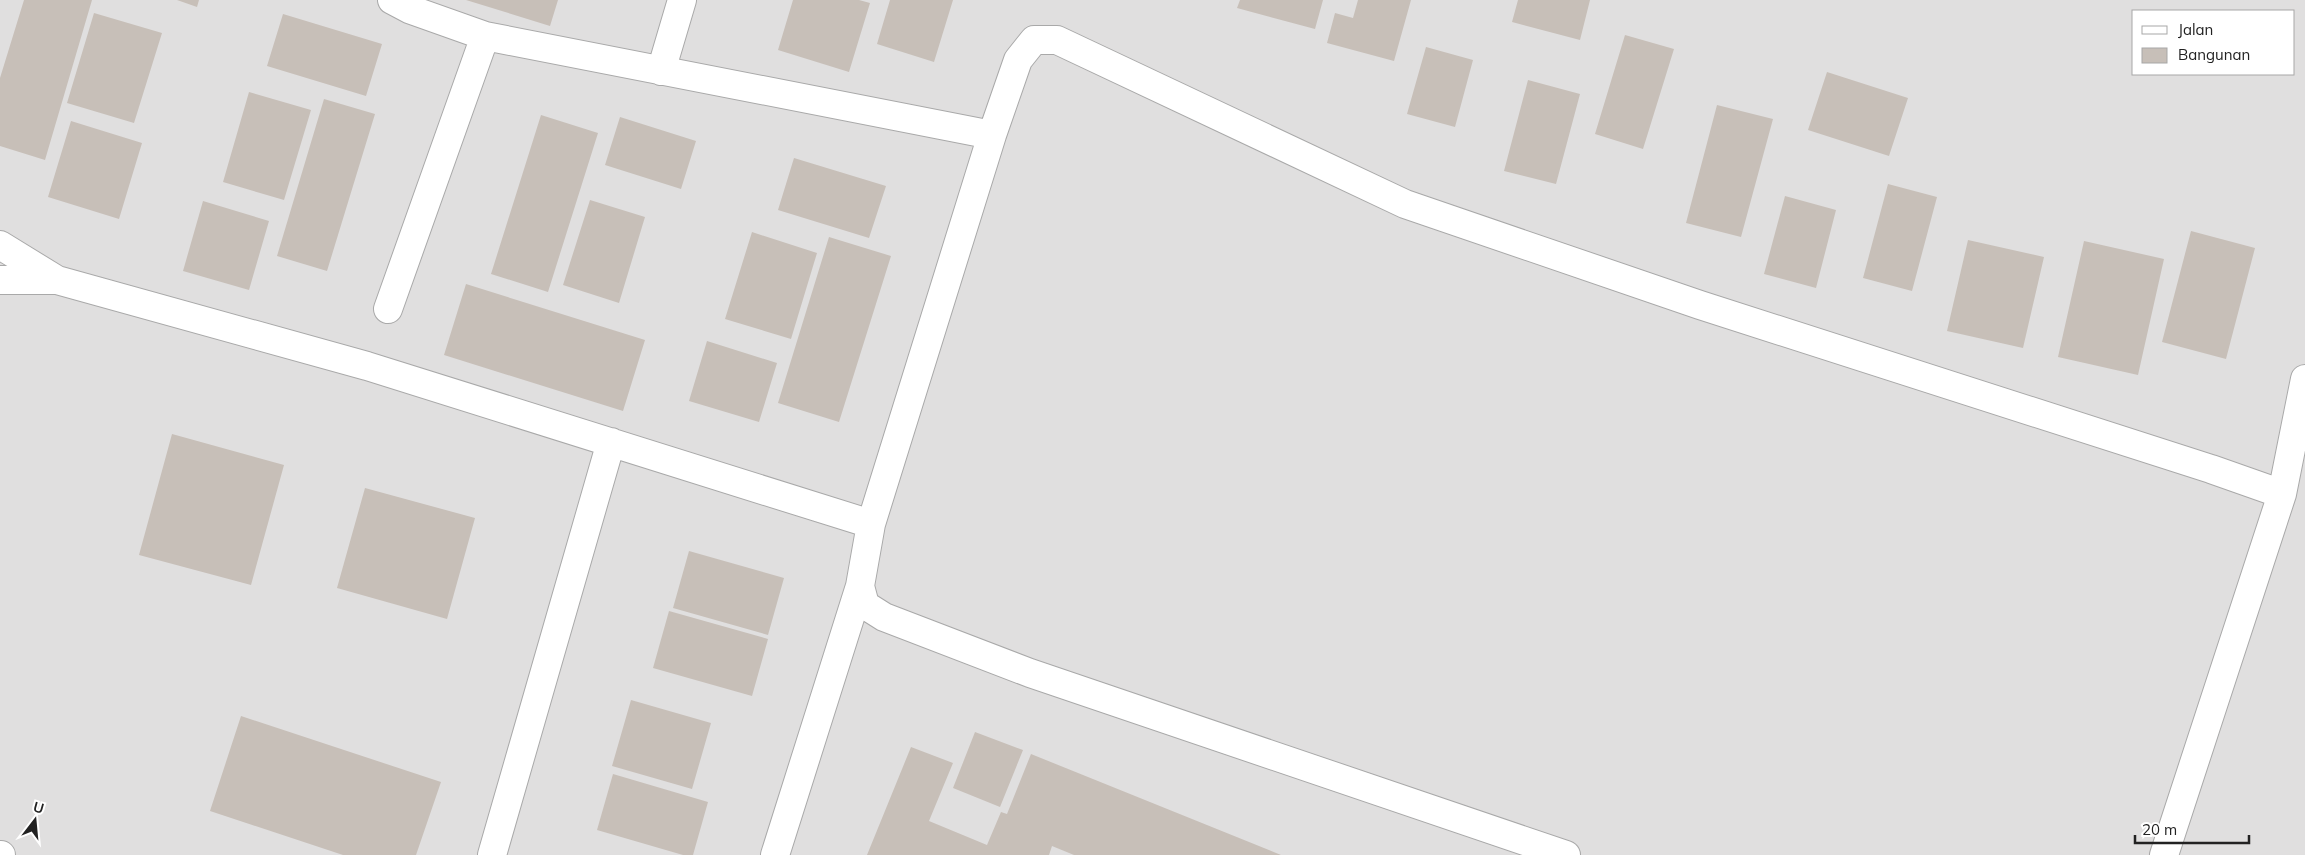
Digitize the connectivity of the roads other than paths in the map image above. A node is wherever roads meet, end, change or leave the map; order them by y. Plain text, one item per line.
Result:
1 (392, 0) edge
2 (682, 0) edge
3 (485, 36) junction
4 (661, 71) junction
5 (992, 136) junction
6 (0, 244) edge
7 (0, 280) edge
8 (56, 280) junction
9 (388, 308) dead end
10 (2305, 380) edge
11 (611, 442) junction
12 (2282, 494) junction
13 (871, 524) junction
14 (860, 586) junction
15 (492, 855) edge
16 (775, 855) edge
17 (1566, 855) edge
18 (2164, 855) edge

1 - 3 street
2 - 4 street
3 - 4 street
3 - 9 street
4 - 5 street
5 - 12 street
5 - 13 street
6 - 8 street
7 - 8 street
8 - 11 street
10 - 12 street
11 - 13 street
11 - 15 street
12 - 18 street
13 - 14 street
14 - 16 street
14 - 17 street

